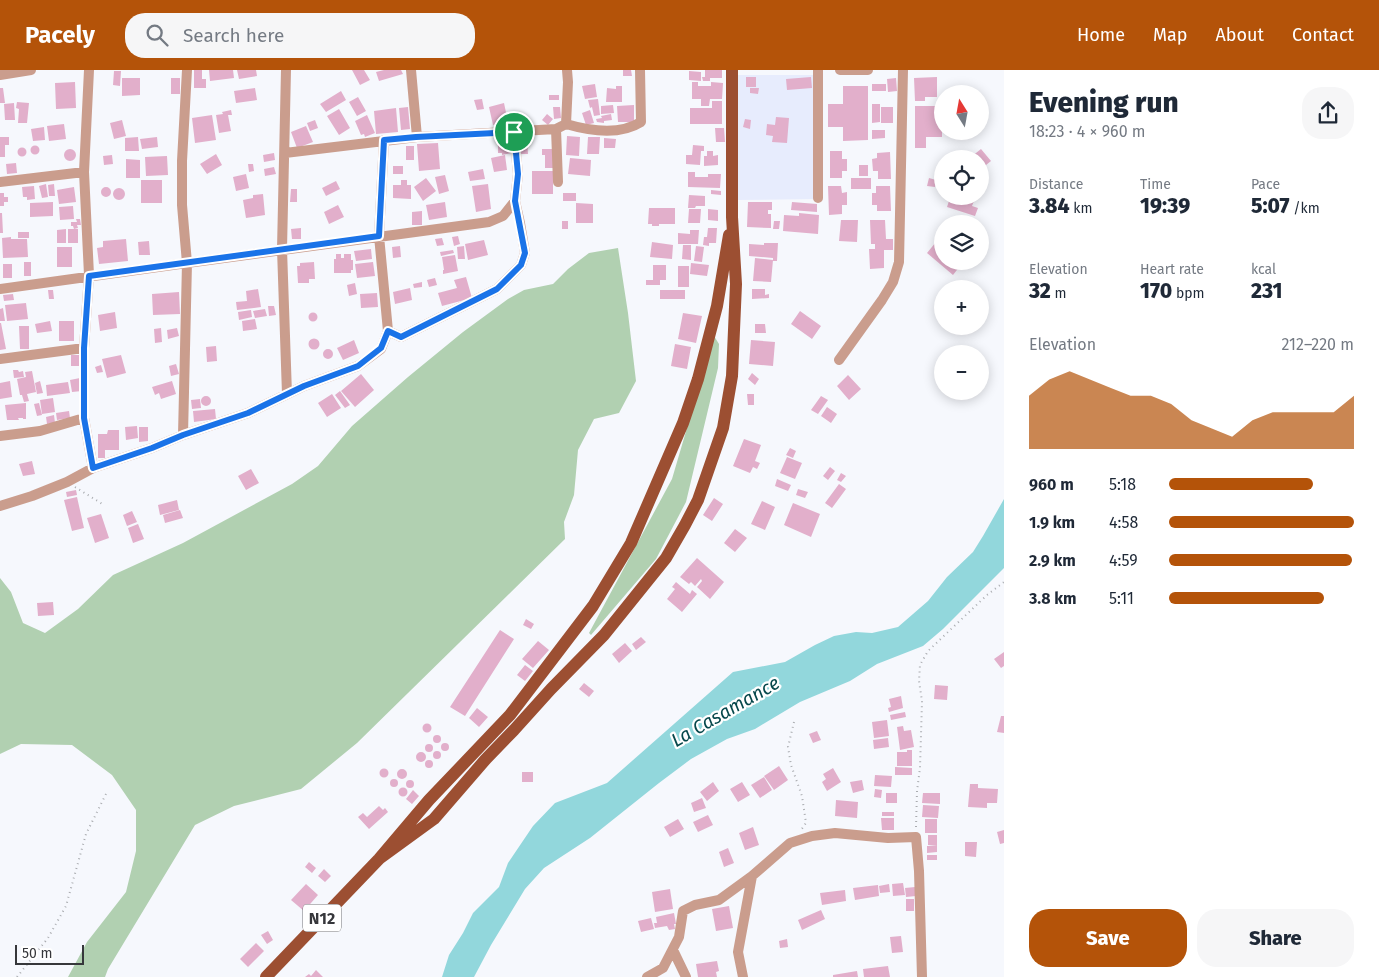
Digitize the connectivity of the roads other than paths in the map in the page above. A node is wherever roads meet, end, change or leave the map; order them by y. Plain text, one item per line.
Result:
1 (24, 70) edge
2 (89, 70) edge
3 (187, 70) edge
4 (286, 70) edge
5 (410, 70) edge
6 (567, 70) edge
7 (640, 70) edge
8 (732, 70) edge
9 (818, 70) edge
10 (840, 70) edge
11 (868, 70) edge
12 (903, 70) edge
13 (0, 75) edge
14 (566, 124) junction
15 (556, 129) junction
16 (514, 132) junction
17 (416, 137) junction
18 (384, 140) junction
19 (285, 153) junction
20 (84, 172) junction
21 (0, 182) edge
22 (558, 182) dead end
23 (818, 198) dead end
24 (515, 201) junction
25 (732, 217) junction
26 (379, 236) junction
27 (282, 249) junction
28 (187, 263) junction
29 (89, 276) junction
30 (0, 289) edge
31 (388, 331) junction
32 (84, 348) junction
33 (0, 359) edge
34 (839, 360) dead end
35 (287, 394) junction
36 (84, 418) junction
37 (183, 435) junction
38 (0, 436) edge
39 (93, 468) junction
40 (0, 506) edge
41 (380, 859) junction
42 (752, 876) junction
43 (673, 950) junction
44 (266, 977) edge
45 (647, 977) edge
46 (686, 977) edge
47 (743, 977) edge
48 (922, 977) edge

1 - 13 street
2 - 20 street
3 - 28 street
4 - 19 street
5 - 17 street
6 - 14 street
7 - 14 street
8 - 25 main road
9 - 23 street
10 - 11 street
12 - 34 street
14 - 15 street
15 - 16 street
15 - 22 street
16 - 17 street
16 - 24 street
17 - 18 street
18 - 19 street
18 - 26 street
19 - 27 street
20 - 21 street
20 - 29 street
24 - 26 street
24 - 31 street
25 - 41 main road
25 - 41 main road
26 - 27 street
26 - 31 street
27 - 28 street
27 - 35 street
28 - 29 street
28 - 37 street
29 - 30 street
29 - 32 street
31 - 35 street
32 - 33 street
32 - 36 street
35 - 37 street
36 - 38 street
36 - 39 street
37 - 39 street
39 - 40 street
41 - 44 main road, N12
42 - 43 street
42 - 47 street
42 - 48 street
43 - 45 street
43 - 46 street

